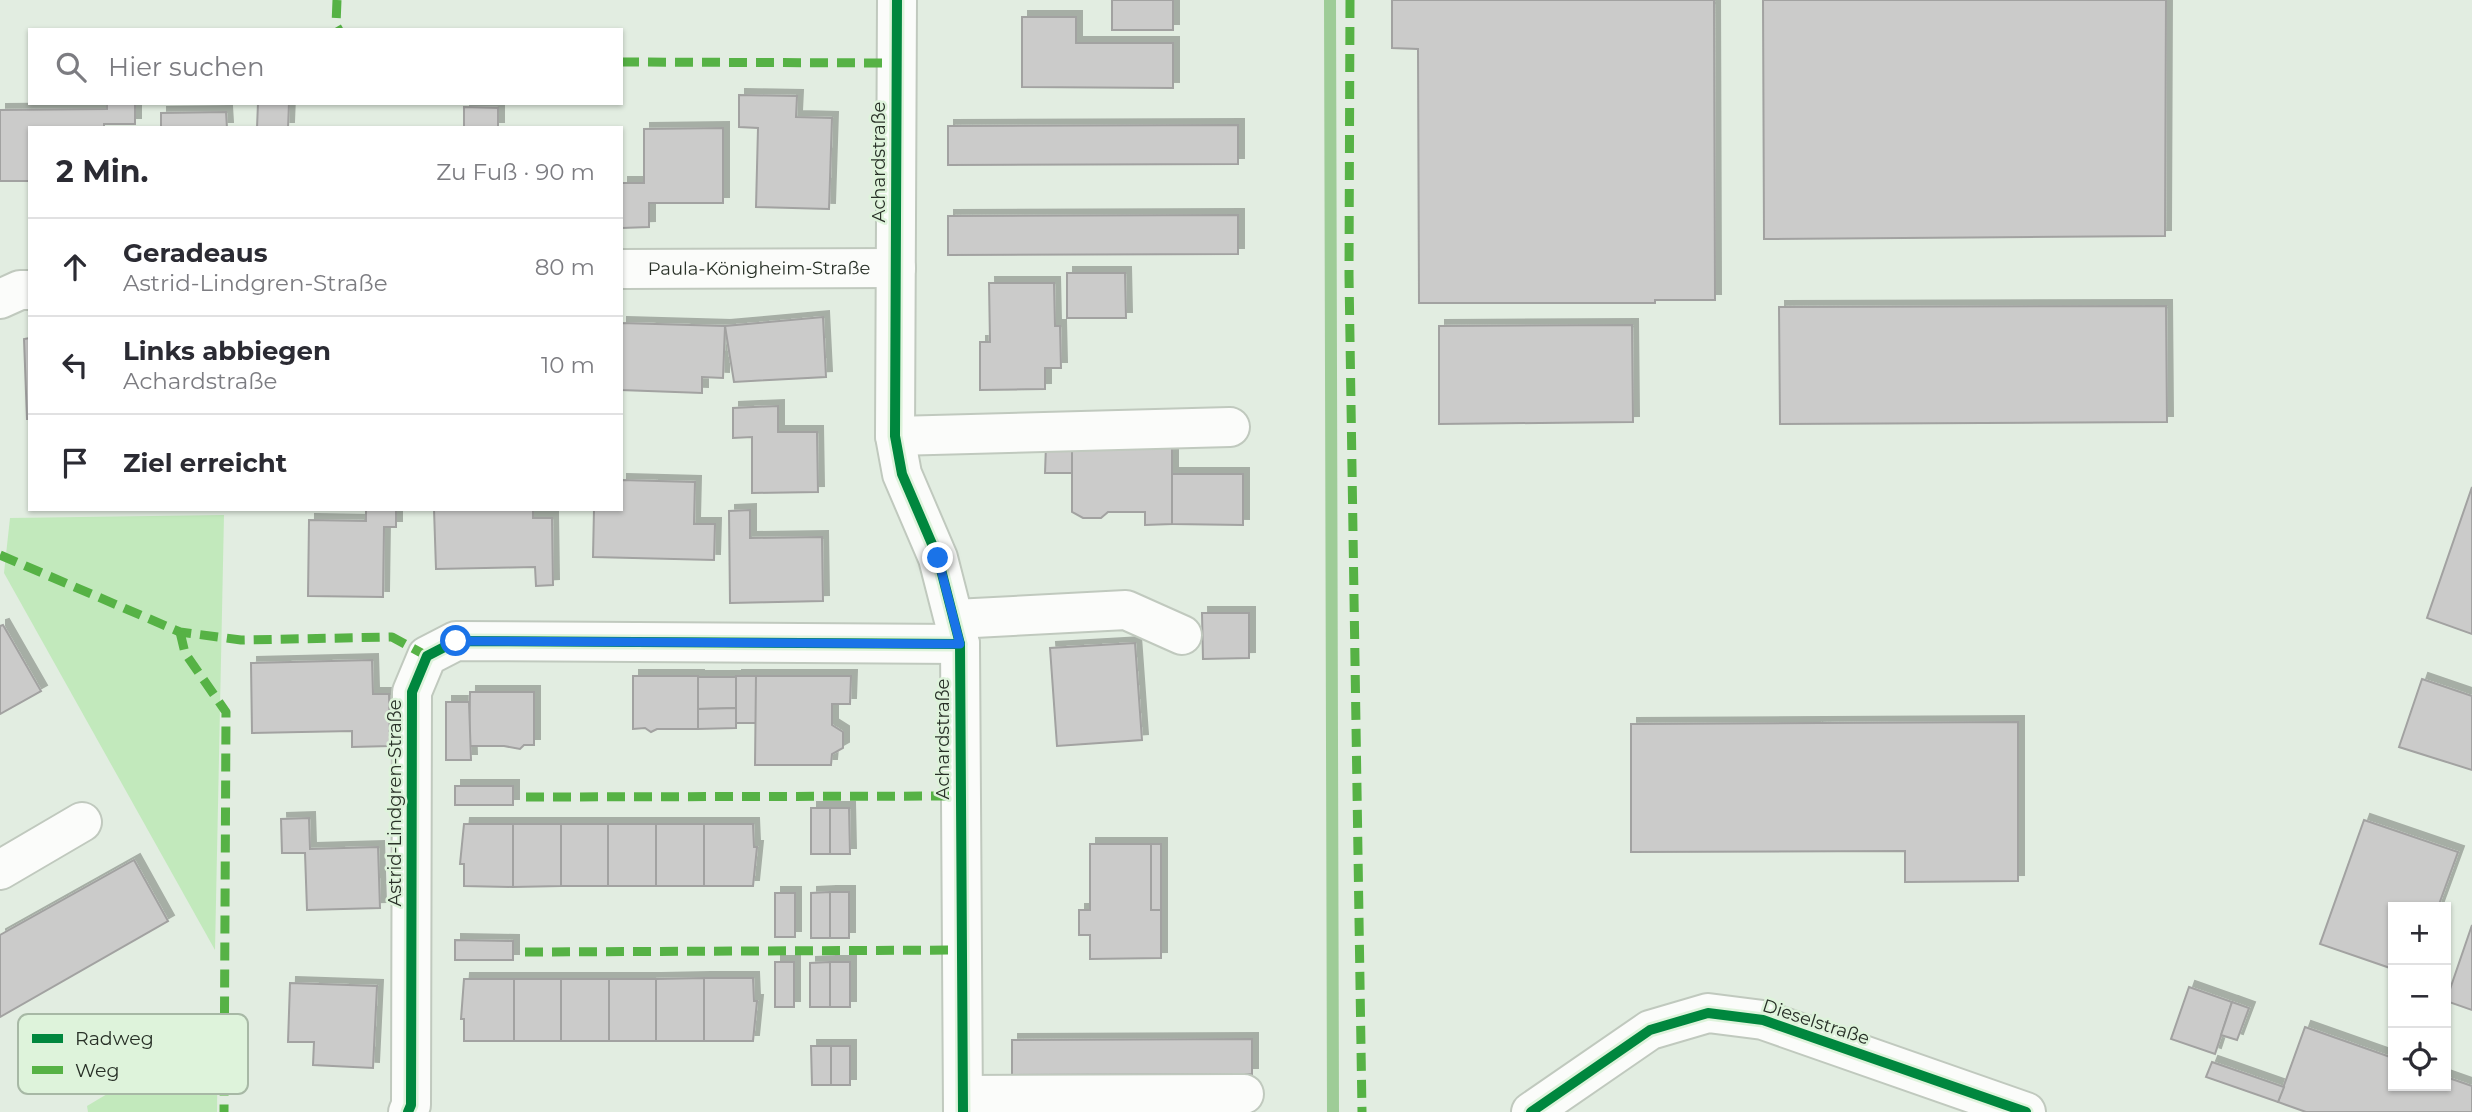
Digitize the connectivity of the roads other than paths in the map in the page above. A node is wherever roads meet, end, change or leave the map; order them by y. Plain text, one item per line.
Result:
1 (897, 0) edge
2 (896, 268) junction
3 (623, 269) edge
4 (28, 290) edge
5 (0, 299) edge
6 (1230, 427) dead end
7 (895, 436) junction
8 (958, 632) junction
9 (1182, 635) dead end
10 (82, 822) dead end
11 (0, 870) edge
12 (1244, 1094) dead end
13 (963, 1103) edge
14 (408, 1112) edge
15 (1531, 1112) edge
16 (2026, 1112) edge

1 - 2 street, Achardstraße
2 - 3 street, Paula-Königheim-Straße
2 - 7 street, Achardstraße
4 - 5 street
6 - 7 street
7 - 8 street, Achardstraße
8 - 9 street, Astrid-Lindgren-Straße
8 - 13 street, Achardstraße
8 - 14 street, Astrid-Lindgren-Straße
10 - 11 street
12 - 13 street
15 - 16 street, Dieselstraße

